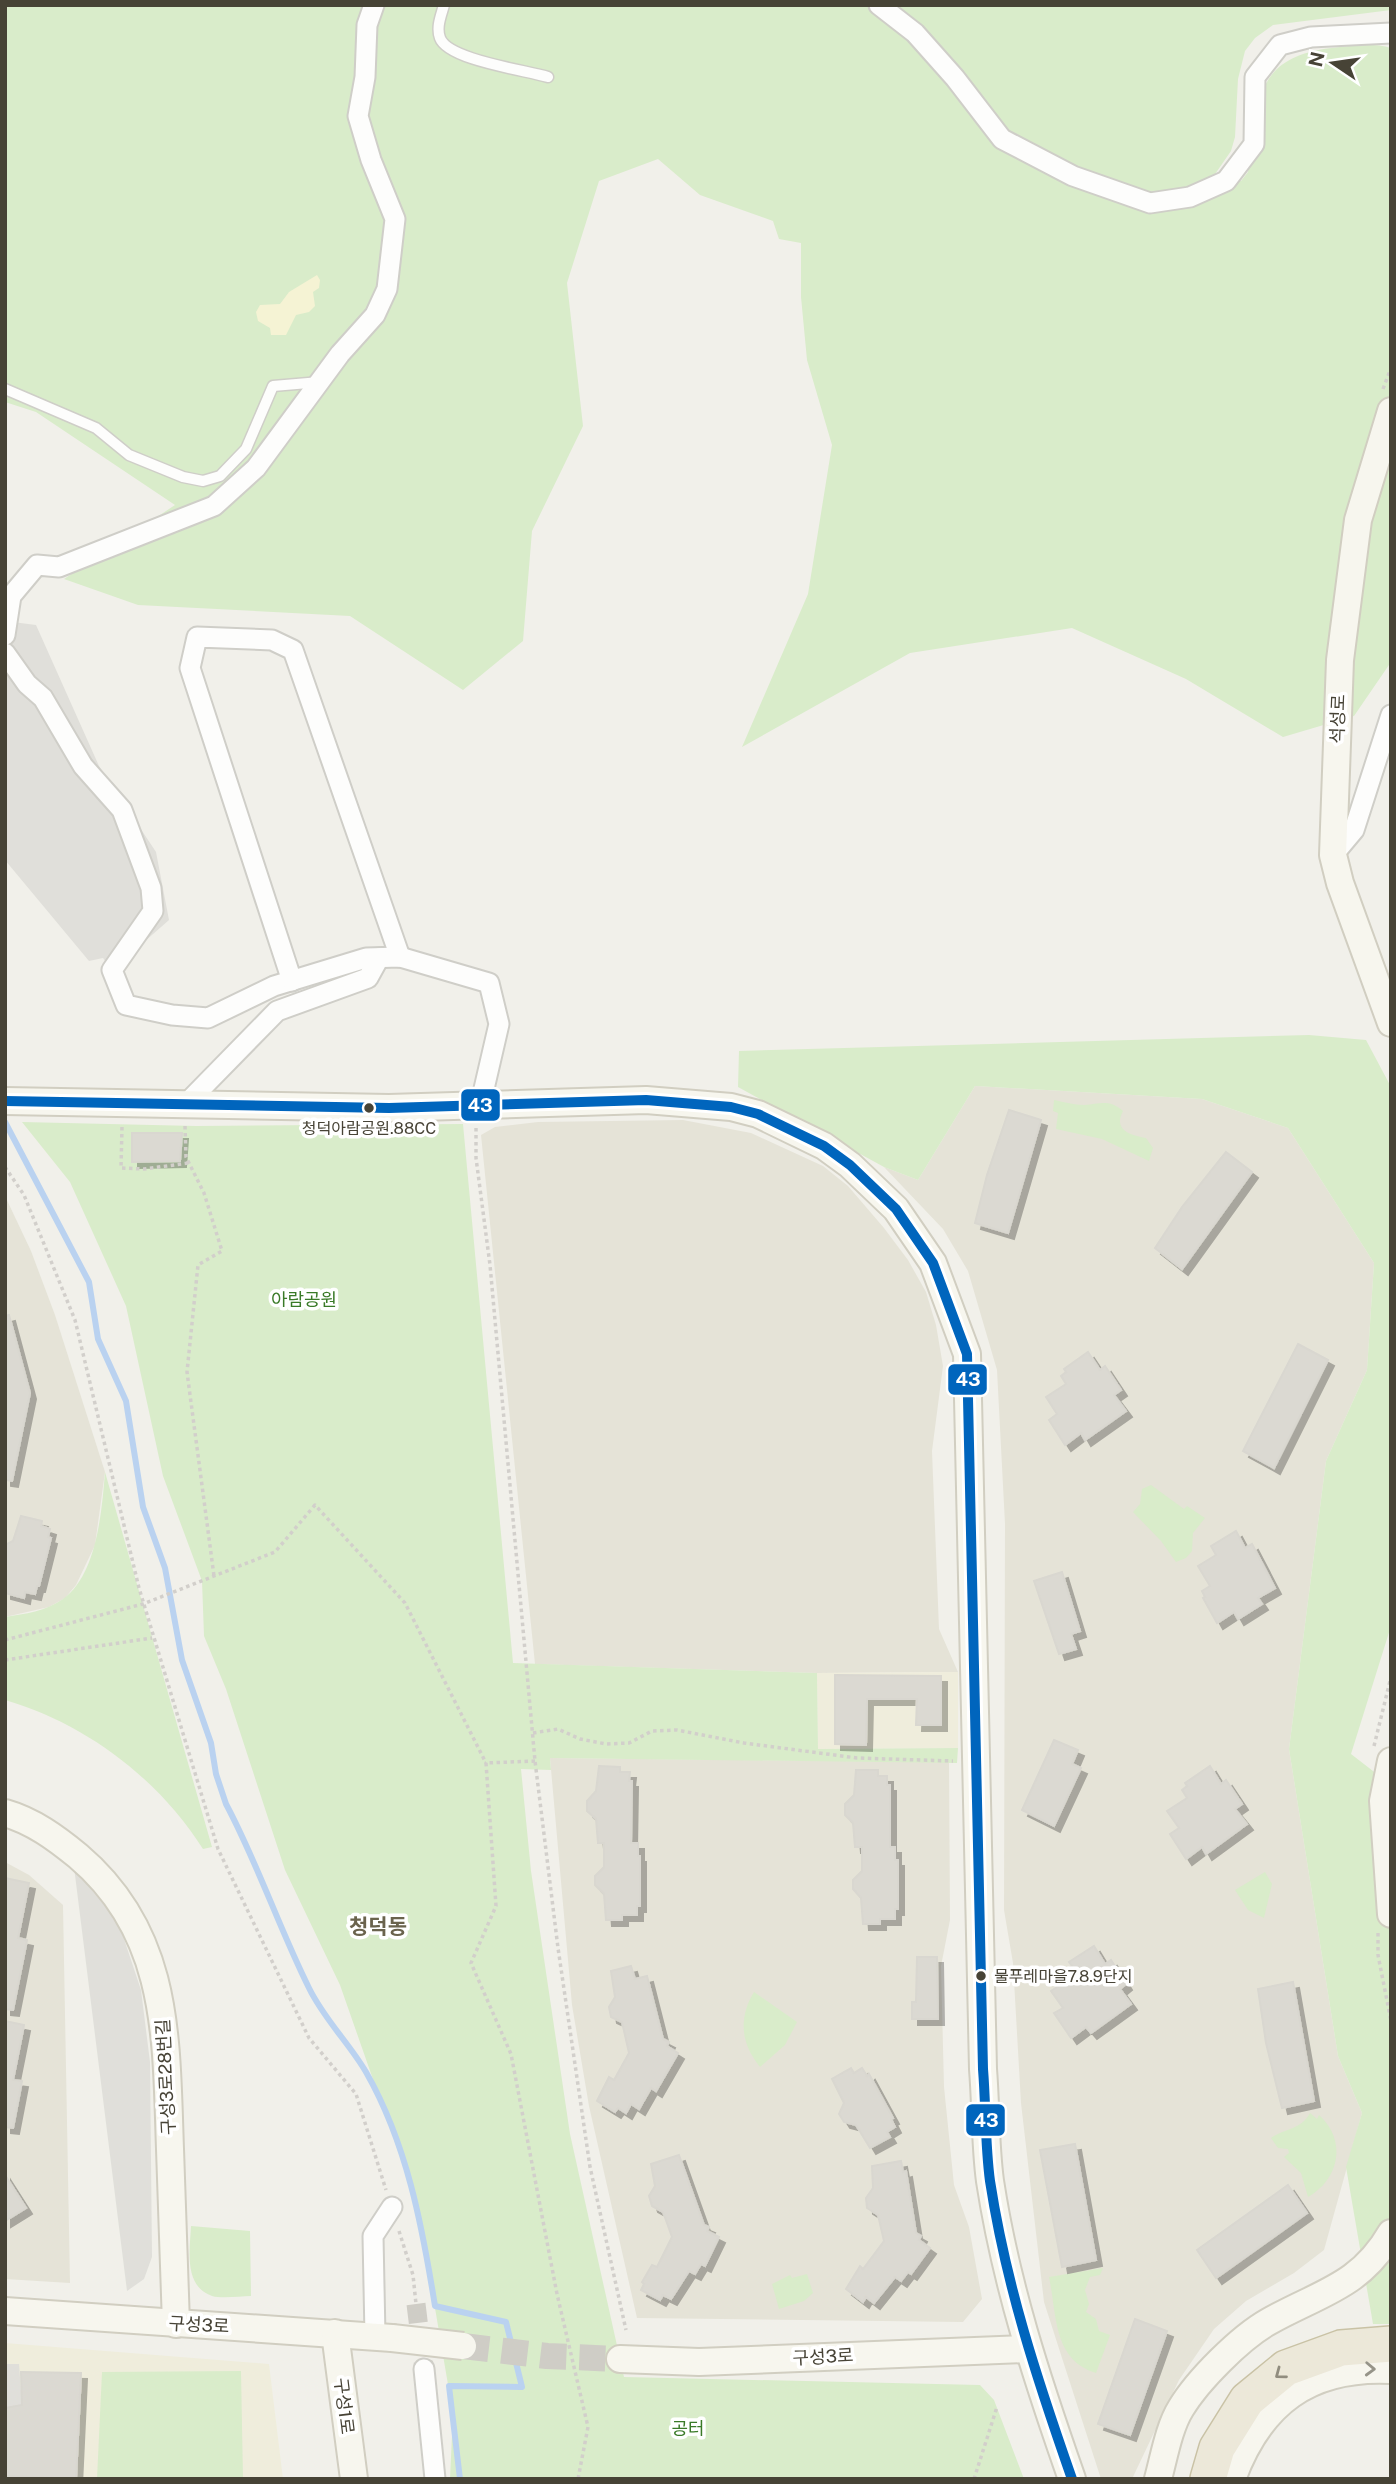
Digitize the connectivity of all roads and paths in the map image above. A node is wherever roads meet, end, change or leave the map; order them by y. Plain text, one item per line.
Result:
1 (374, 5) edge
2 (444, 5) edge
3 (879, 5) edge
4 (1391, 33) edge
5 (548, 77) dead end
6 (320, 382) junction
7 (5, 389) edge
8 (1391, 411) edge
9 (5, 635) edge
10 (5, 653) edge
11 (1391, 715) edge
12 (1333, 855) junction
13 (401, 957) junction
14 (379, 958) junction
15 (292, 981) junction
16 (1391, 1023) edge
17 (18, 1101) edge
18 (122, 1103) junction
19 (185, 1105) junction
20 (480, 1106) junction
21 (189, 1163) junction
22 (5, 1167) edge
23 (214, 1576) junction
24 (143, 1604) junction
25 (153, 1637) junction
26 (5, 1640) edge
27 (5, 1660) edge
28 (533, 1732) junction
29 (978, 1759) junction
30 (535, 1761) junction
31 (1391, 1761) edge
32 (486, 1763) junction
33 (5, 1813) edge
34 (1391, 1914) edge
35 (391, 2207) junction
36 (1391, 2233) edge
37 (416, 2304) tunnel mouth
38 (5, 2311) edge
39 (176, 2324) junction
40 (625, 2330) dead end
41 (335, 2333) junction
42 (383, 2337) junction
43 (1391, 2344) edge
44 (463, 2346) tunnel mouth
45 (1026, 2349) junction
46 (620, 2359) tunnel mouth
47 (424, 2369) tunnel mouth
48 (1391, 2370) edge
49 (998, 2407) dead end
50 (1158, 2476) edge
51 (354, 2479) edge
52 (435, 2479) edge
53 (578, 2479) edge
54 (974, 2479) edge
55 (1072, 2479) edge
56 (1208, 2479) edge
57 (1231, 2479) edge

1 - 6 street
2 - 5 lane
3 - 4 street
6 - 7 lane
6 - 9 street
8 - 12 street, 석성로
10 - 15 street
11 - 12 street
12 - 16 street, 석성로
13 - 14 street
13 - 15 street
13 - 20 street
14 - 15 street
14 - 19 street
17 - 18 street
18 - 19 street
18 - 21 path
19 - 20 street
19 - 21 path
20 - 28 path
20 - 29 street
21 - 23 path
22 - 24 path
23 - 24 path
23 - 32 path
24 - 25 path
24 - 26 path
25 - 27 path
25 - 35 path
28 - 29 path
28 - 30 path
29 - 45 street
30 - 32 path
30 - 40 path
31 - 34 street
32 - 53 path
33 - 39 street, 구성3로28번길
35 - 37 path
35 - 42 street
36 - 50 street
38 - 39 street, 구성3로
39 - 41 street, 구성3로
41 - 42 street, 구성3로
41 - 51 street, 구성1로
42 - 44 street, 구성3로, bridge
43 -> 56 highway
45 - 46 street, 구성3로
45 - 55 street
47 - 52 street
57 -> 48 street
49 - 54 path

